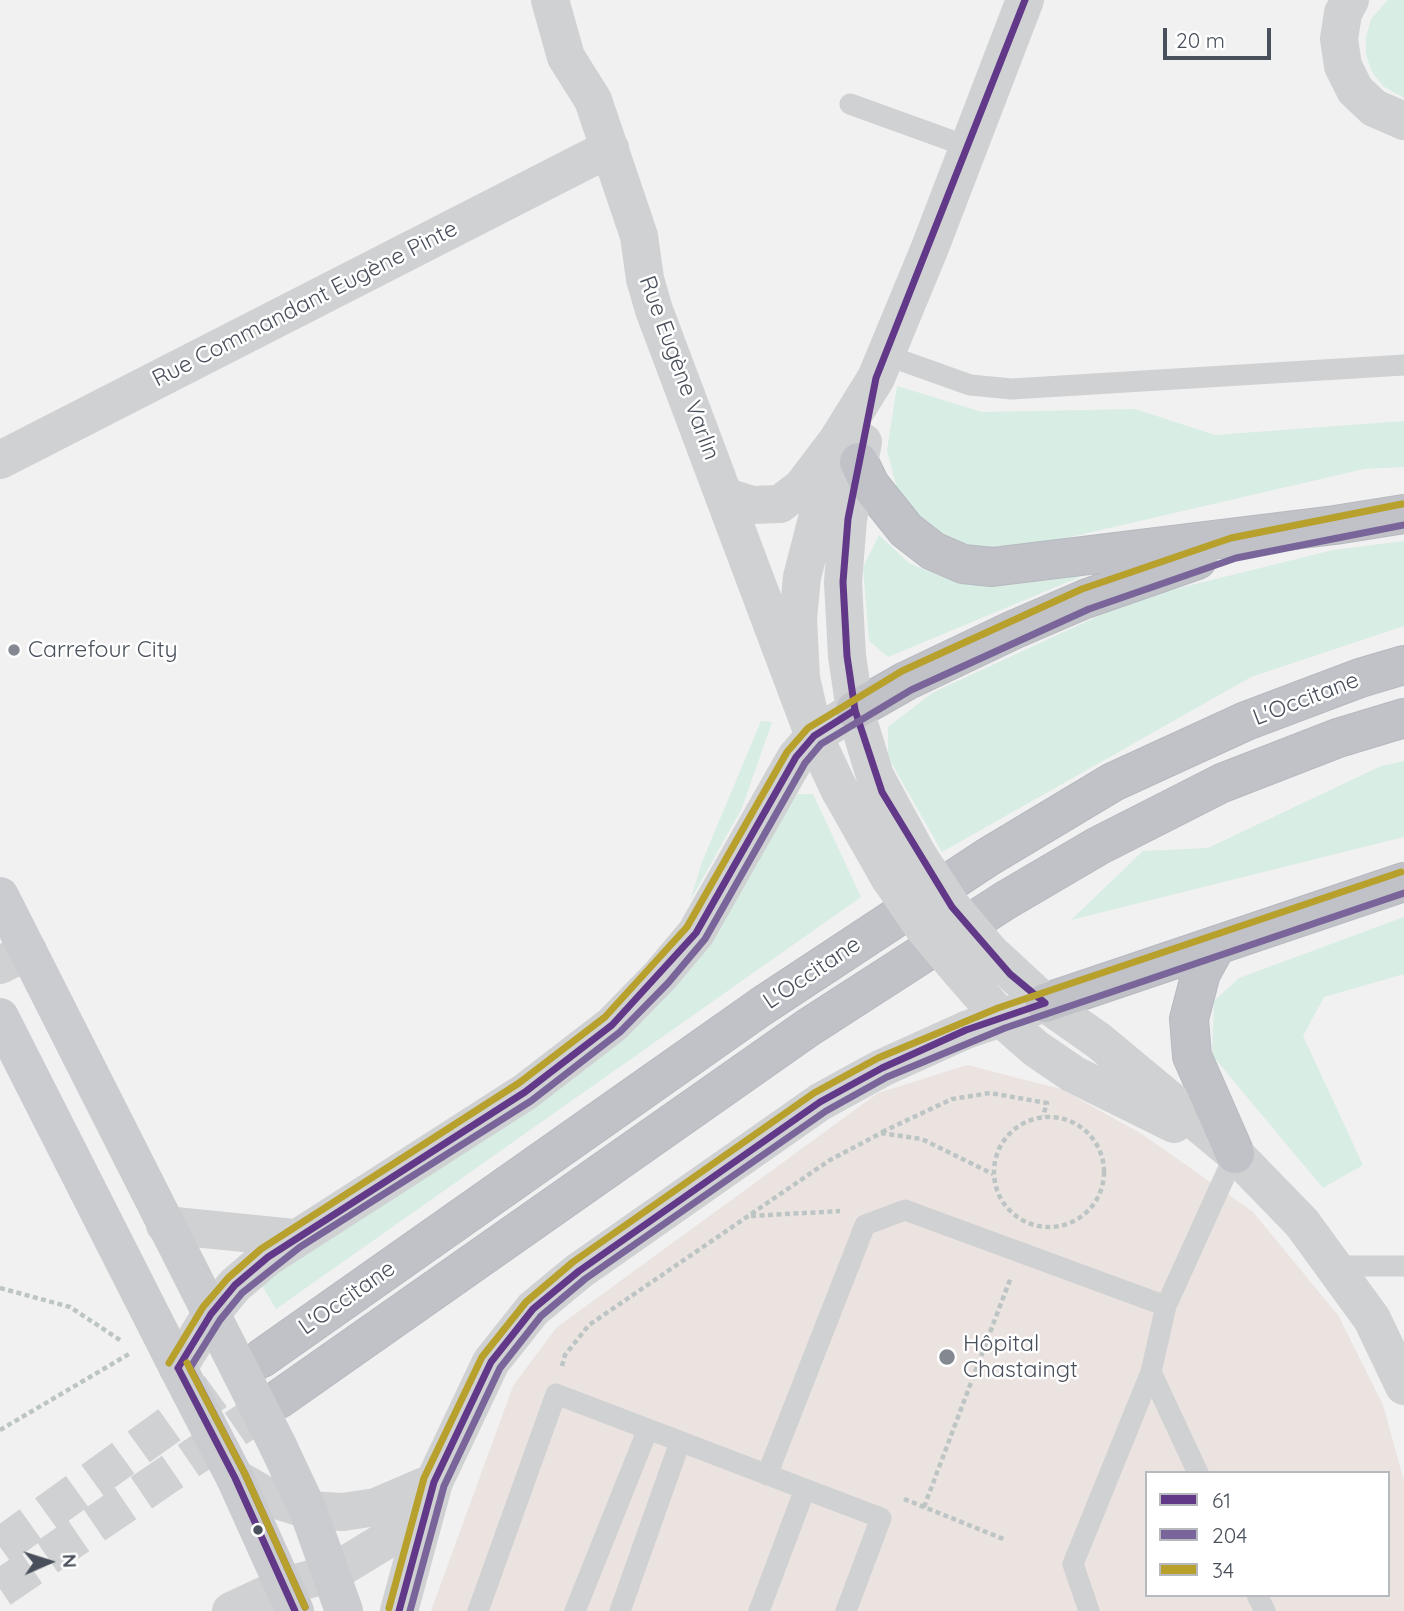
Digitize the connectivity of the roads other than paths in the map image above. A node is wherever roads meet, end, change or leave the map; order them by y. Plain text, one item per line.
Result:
1 (550, 0) edge
2 (1025, 0) edge
3 (1350, 0) edge
4 (850, 104) dead end
5 (1404, 121) edge
6 (969, 147) junction
7 (610, 148) junction
8 (1404, 365) edge
9 (881, 366) junction
10 (848, 452) junction
11 (0, 460) edge
12 (726, 497) junction
13 (1404, 513) edge
14 (1335, 525) junction
15 (1404, 665) edge
16 (856, 710) junction
17 (1404, 718) edge
18 (814, 736) junction
19 (904, 867) junction
20 (1404, 882) edge
21 (0, 896) edge
22 (1216, 946) junction
23 (14, 958) edge
24 (975, 961) junction
25 (1045, 1003) junction
26 (0, 1017) edge
27 (1001, 1018) junction
28 (1235, 1154) junction
29 (165, 1225) junction
30 (294, 1238) junction
31 (1333, 1266) junction
32 (1404, 1266) edge
33 (1166, 1306) junction
34 (218, 1326) junction
35 (262, 1358) tunnel mouth
36 (178, 1368) junction
37 (1151, 1372) junction
38 (1404, 1386) edge
39 (279, 1399) tunnel mouth
40 (648, 1429) junction
41 (680, 1442) junction
42 (1197, 1471) edge
43 (767, 1475) junction
44 (235, 1478) junction
45 (805, 1489) junction
46 (429, 1499) junction
47 (308, 1510) junction
48 (332, 1573) junction
49 (290, 1599) edge
50 (231, 1611) edge
51 (344, 1611) edge
52 (400, 1611) edge
53 (478, 1611) edge
54 (575, 1611) edge
55 (620, 1611) edge
56 (759, 1611) edge
57 (846, 1611) edge
58 (1089, 1611) edge

1 - 7 street, Rue Eugène Varlin
2 - 6 street
3 - 5 street
4 - 6 lane
6 - 9 street
7 - 11 street, Rue Commandant Eugène Pinte
7 - 12 street, Rue Eugène Varlin
8 - 9 lane
9 - 10 street
10 - 12 street
10 - 14 highway
10 - 16 street
10 - 18 street
12 - 18 street, Rue Eugène Varlin
13 - 14 highway
14 - 16 highway
15 - 35 highway, L'Occitane
16 - 18 street
16 - 19 street
17 - 39 highway, L'Occitane
18 - 19 street
18 - 30 street
19 - 24 street, bridge
20 - 22 highway
21 - 23 main road
22 - 25 highway
22 - 28 highway
23 - 29 main road
24 - 25 street
24 - 27 street
25 - 27 street
25 - 28 street
26 - 36 main road
27 - 28 street
27 - 46 street
28 - 31 street
28 - 33 lane
29 - 30 street
29 - 34 main road
30 - 34 street
31 - 32 lane
31 - 38 street
33 - 37 lane
33 - 43 lane
34 - 36 street
34 - 47 main road, bridge
36 - 44 main road, bridge
37 - 42 lane
37 - 58 lane
40 - 41 lane
40 - 53 lane
40 - 54 lane
41 - 43 lane
41 - 55 lane
43 - 45 lane
44 - 47 street
44 - 49 main road
45 - 56 lane
45 - 57 lane
46 - 47 street
46 - 48 street
46 - 52 street
47 - 48 main road
48 - 49 street
48 - 51 main road
49 - 50 street

